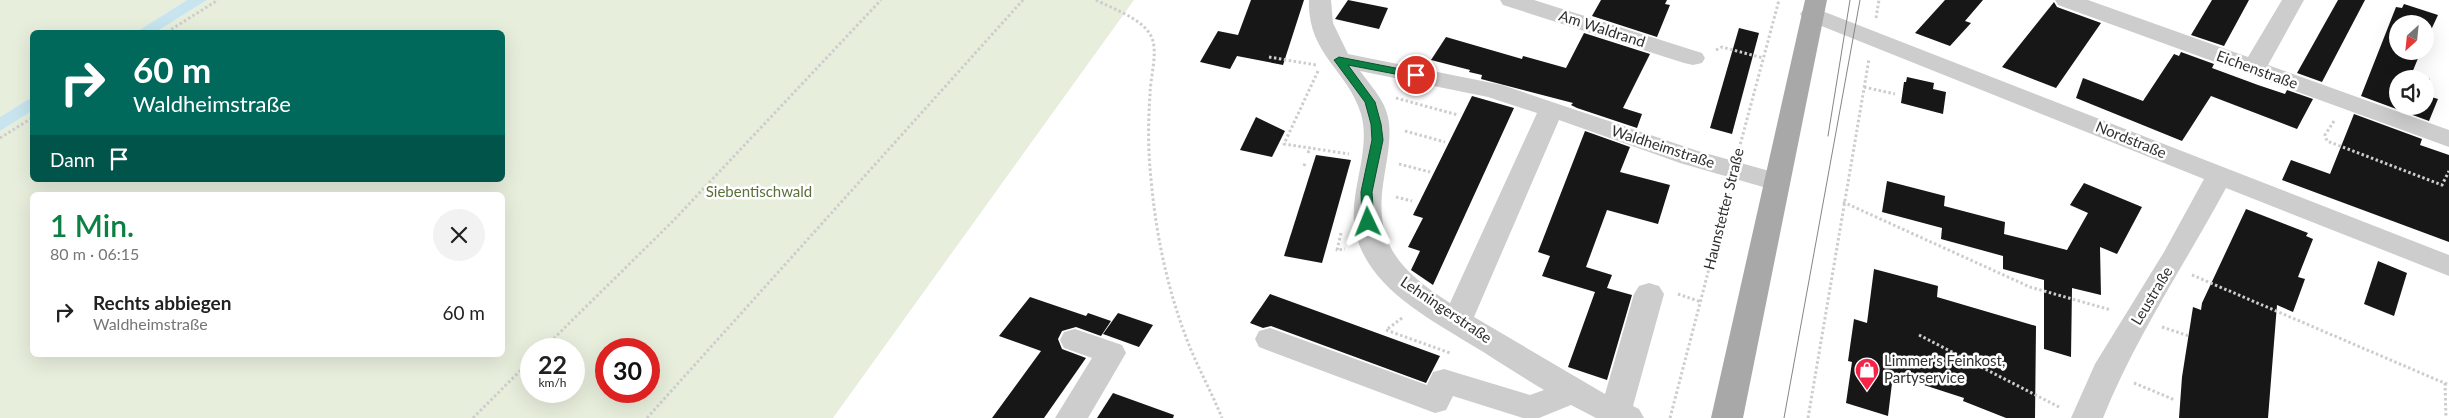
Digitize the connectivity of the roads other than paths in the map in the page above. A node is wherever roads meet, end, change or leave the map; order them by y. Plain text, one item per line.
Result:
1 (1320, 0) edge
2 (1510, 0) edge
3 (2066, 0) edge
4 (2293, 0) edge
5 (1814, 7) edge
6 (1693, 58) road end
7 (1339, 60) junction
8 (2253, 69) junction
9 (1551, 109) junction
10 (2449, 139) edge
11 (2219, 176) junction
12 (1776, 182) junction
13 (2449, 266) edge
14 (1648, 294) dead end
15 (1458, 321) junction
16 (1270, 339) dead end
17 (1074, 340) dead end
18 (1572, 392) junction
19 (2075, 414) edge
20 (1621, 415) edge
21 (1070, 418) edge
22 (1726, 418) edge

1 - 7 street
2 - 6 street, Am Waldrand
3 - 8 street, Eichenstraße
4 - 8 street
5 - 11 street, Nordstraße
5 - 12 main road
7 - 9 street, Waldheimstraße
7 - 15 street, Lehningerstraße
8 - 10 street, Eichenstraße
9 - 12 street, Waldheimstraße
9 - 15 street
11 - 13 street, Nordstraße
11 - 19 street, Leustraße
12 - 22 main road
14 - 20 street
15 - 18 street, Lehningerstraße
16 - 18 street
17 - 21 street
18 - 20 street, Lehningerstraße

